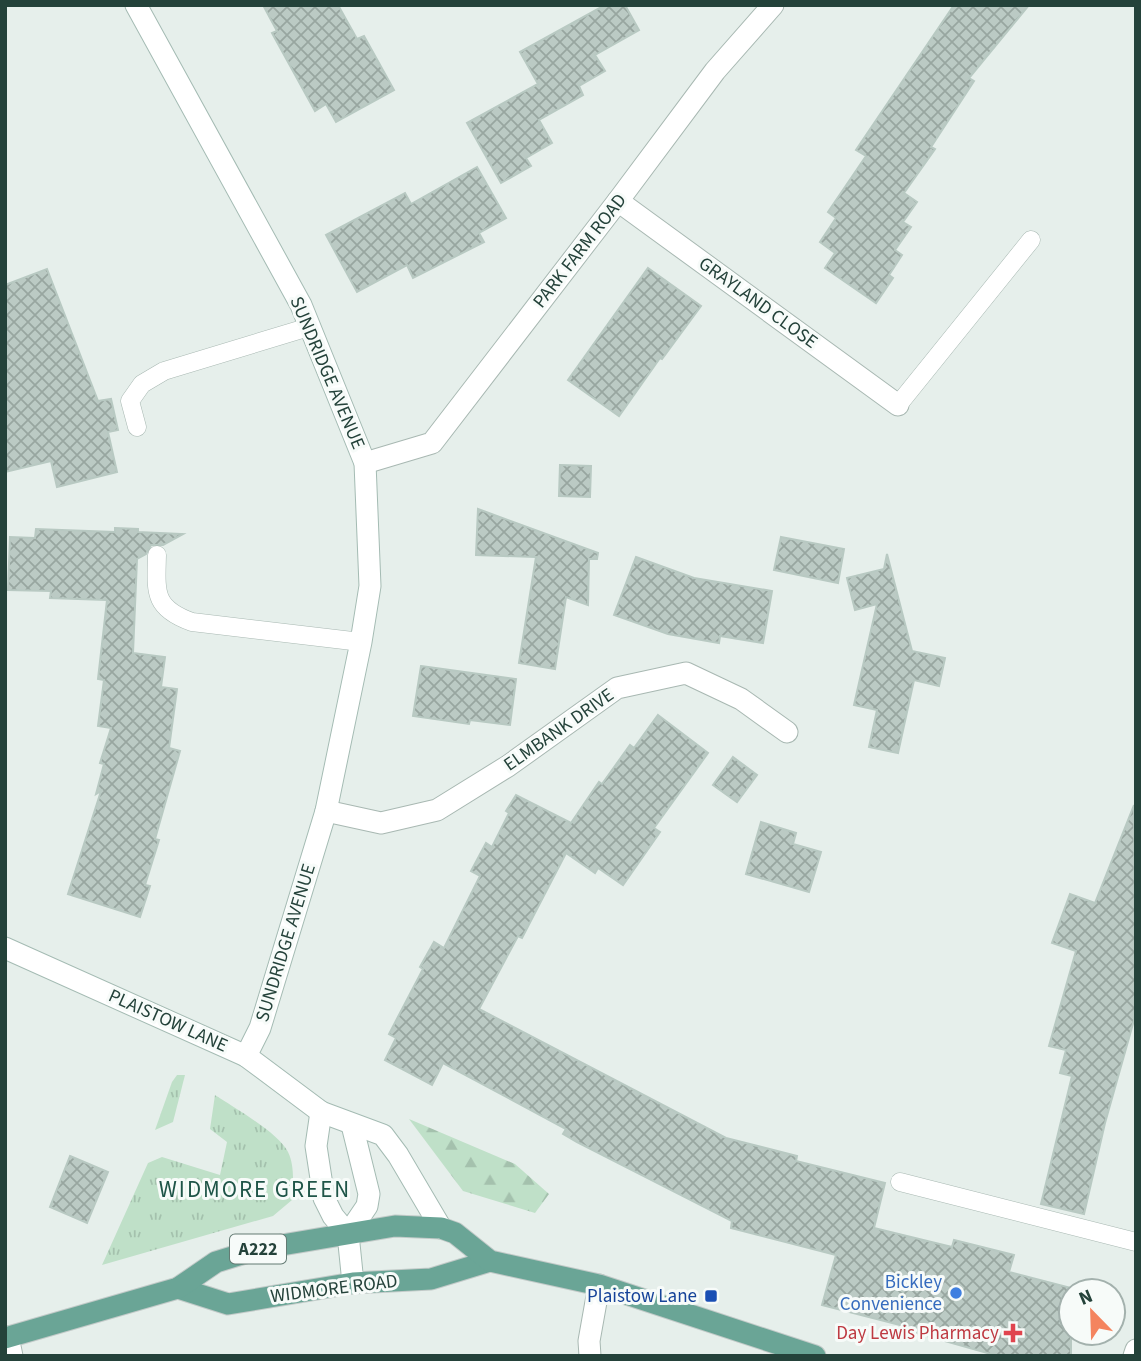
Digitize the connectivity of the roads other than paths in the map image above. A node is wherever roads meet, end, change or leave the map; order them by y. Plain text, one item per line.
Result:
1 (136, 5) edge
2 (773, 5) edge
3 (618, 201) junction
4 (1031, 240) dead end
5 (309, 327) junction
6 (898, 405) joint
7 (136, 427) dead end
8 (365, 463) junction
9 (157, 555) dead end
10 (361, 642) junction
11 (787, 732) dead end
12 (326, 811) junction
13 (5, 948) edge
14 (246, 1056) junction
15 (321, 1112) junction
16 (352, 1125) junction
17 (900, 1182) dead end
18 (441, 1228) junction
19 (348, 1234) junction
20 (1136, 1242) edge
21 (490, 1261) junction
22 (353, 1283) junction
23 (599, 1285) junction
24 (178, 1288) junction
25 (8, 1344) edge
26 (1136, 1350) edge
27 (590, 1356) edge
28 (815, 1356) edge
29 (1134, 1356) edge

1 - 5 street, SUNDRIDGE AVENUE
2 - 3 street, PARK FARM ROAD
3 - 6 street, GRAYLAND CLOSE
3 - 8 street, PARK FARM ROAD
4 - 6 lane
5 - 7 lane
5 - 8 street, SUNDRIDGE AVENUE
8 - 10 street, SUNDRIDGE AVENUE
9 - 10 lane
10 - 12 street, SUNDRIDGE AVENUE
11 - 12 street, ELMBANK DRIVE
12 - 14 street, SUNDRIDGE AVENUE
13 - 14 street, PLAISTOW LANE
14 - 15 street, PLAISTOW LANE
15 - 16 street, PLAISTOW LANE
15 - 19 street
16 - 18 street, PLAISTOW LANE
16 - 19 street
17 - 20 lane
18 - 19 main road, WIDMORE ROAD / A222
18 - 21 main road, WIDMORE ROAD / A222
19 - 22 street
19 - 24 main road, WIDMORE ROAD / A222
21 - 22 main road, WIDMORE ROAD / A222
21 - 23 main road, WIDMORE ROAD / A222
22 - 24 main road, WIDMORE ROAD / A222
23 - 27 street
23 - 28 main road, WIDMORE ROAD / A222
24 - 25 main road, WIDMORE ROAD / A222
26 - 29 street

